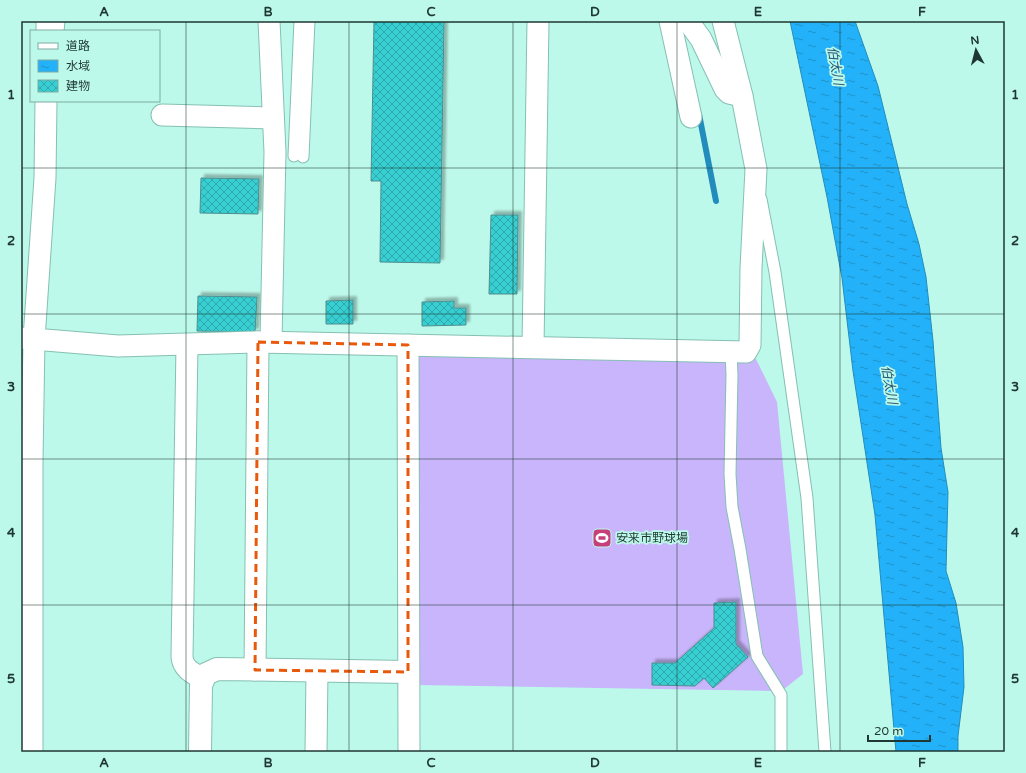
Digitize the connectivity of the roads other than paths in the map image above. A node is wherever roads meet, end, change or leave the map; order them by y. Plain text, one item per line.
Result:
1 (269, 21) edge
2 (300, 21) edge
3 (309, 21) edge
4 (538, 21) edge
5 (670, 21) edge
6 (688, 21) edge
7 (723, 21) edge
8 (742, 96) junction
9 (46, 102) edge
10 (162, 115) dead end
11 (692, 117) dead end
12 (273, 118) junction
13 (756, 169) junction
14 (27, 339) edge
15 (264, 342) junction
16 (187, 345) junction
17 (408, 345) junction
18 (533, 347) junction
19 (731, 351) junction
20 (255, 670) junction
21 (317, 671) junction
22 (408, 672) junction
23 (203, 679) junction
24 (32, 752) edge
25 (200, 752) edge
26 (316, 752) edge
27 (409, 752) edge
28 (781, 752) edge
29 (825, 752) edge

1 - 12 street
2 - 3 lane
4 - 18 street
5 - 11 street
6 - 8 street
7 - 8 street
8 - 13 street
9 - 14 street
10 - 12 street
12 - 15 street
13 - 19 street
13 - 29 lane
14 - 16 street
14 - 24 street
15 - 16 street
15 - 17 street
15 - 20 street
16 - 23 street
17 - 18 street
17 - 22 street
18 - 19 street
19 - 28 lane
20 - 21 street
20 - 23 street
21 - 22 street
21 - 26 street
22 - 27 street
23 - 25 street

